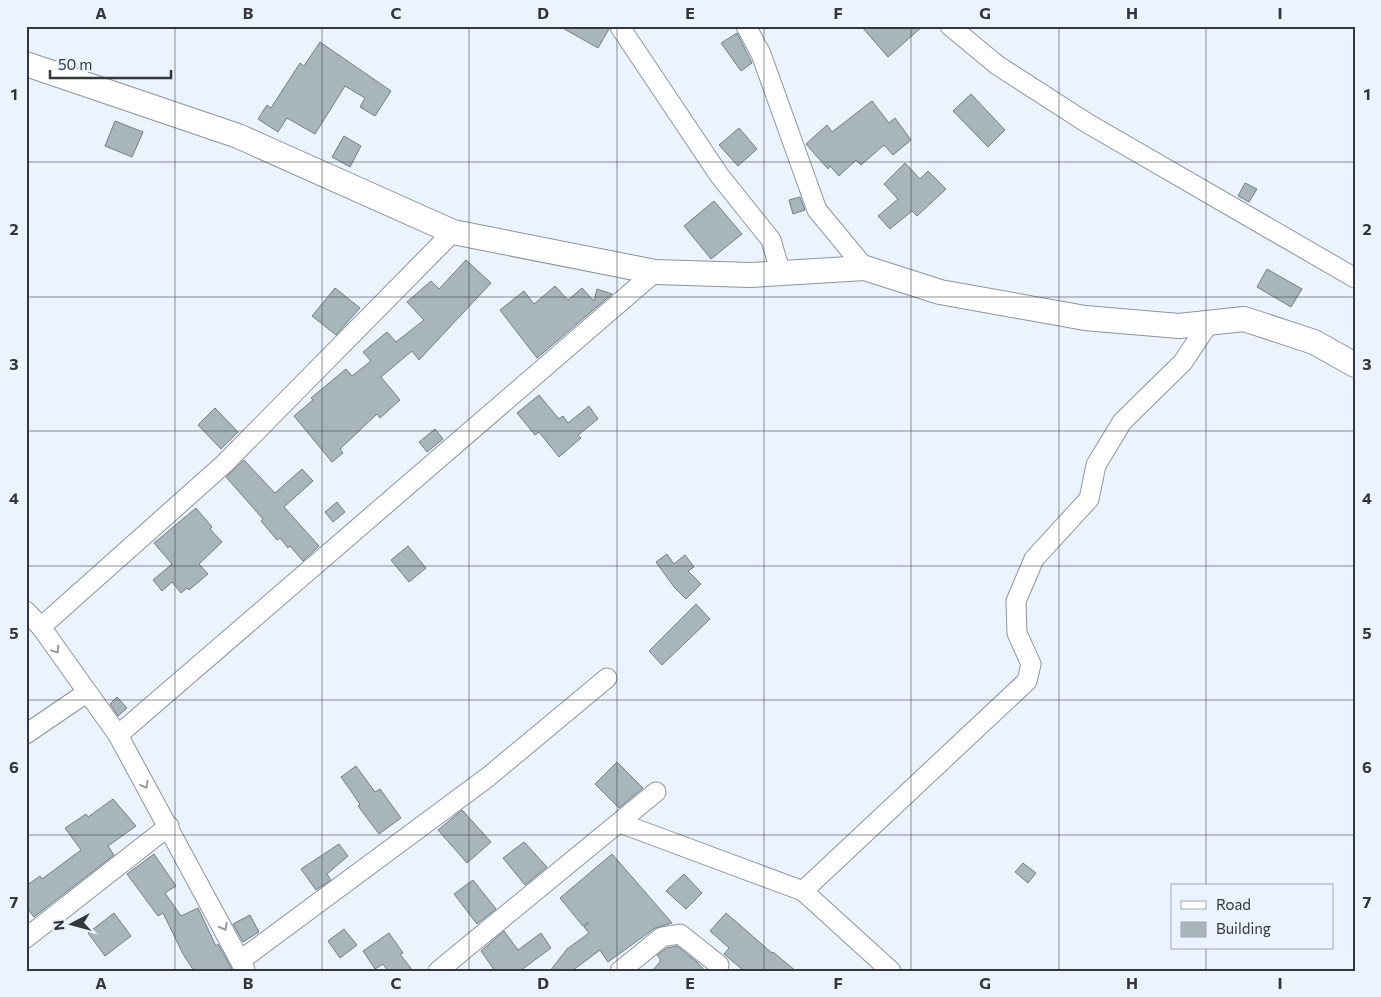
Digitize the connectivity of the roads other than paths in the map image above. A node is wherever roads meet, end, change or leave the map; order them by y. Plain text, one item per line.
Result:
1 (746, 26) edge
2 (950, 26) edge
3 (620, 27) edge
4 (26, 64) edge
5 (453, 232) junction
6 (865, 268) junction
7 (655, 272) junction
8 (781, 274) junction
9 (1355, 278) edge
10 (1209, 323) junction
11 (1355, 365) edge
12 (26, 611) edge
13 (40, 627) junction
14 (607, 678) dead end
15 (86, 693) junction
16 (26, 734) edge
17 (118, 735) junction
18 (656, 792) dead end
19 (620, 823) junction
20 (168, 826) junction
21 (803, 891) junction
22 (26, 938) edge
23 (244, 965) edge
24 (719, 965) dead end
25 (438, 971) edge
26 (620, 971) edge
27 (891, 971) edge

1 - 6 street
2 - 9 street
3 - 8 street
4 - 5 street
5 - 7 street
5 - 13 street
6 - 8 street
6 - 10 street
7 - 8 street
7 - 17 street
10 - 11 street
10 - 21 street
12 - 13 street
13 -> 15 street
14 - 23 street
15 - 16 street
15 - 17 street
17 -> 20 street
18 - 19 street
19 - 21 street
19 - 25 street
20 - 22 street
20 -> 23 street
21 - 27 street
24 - 26 street

